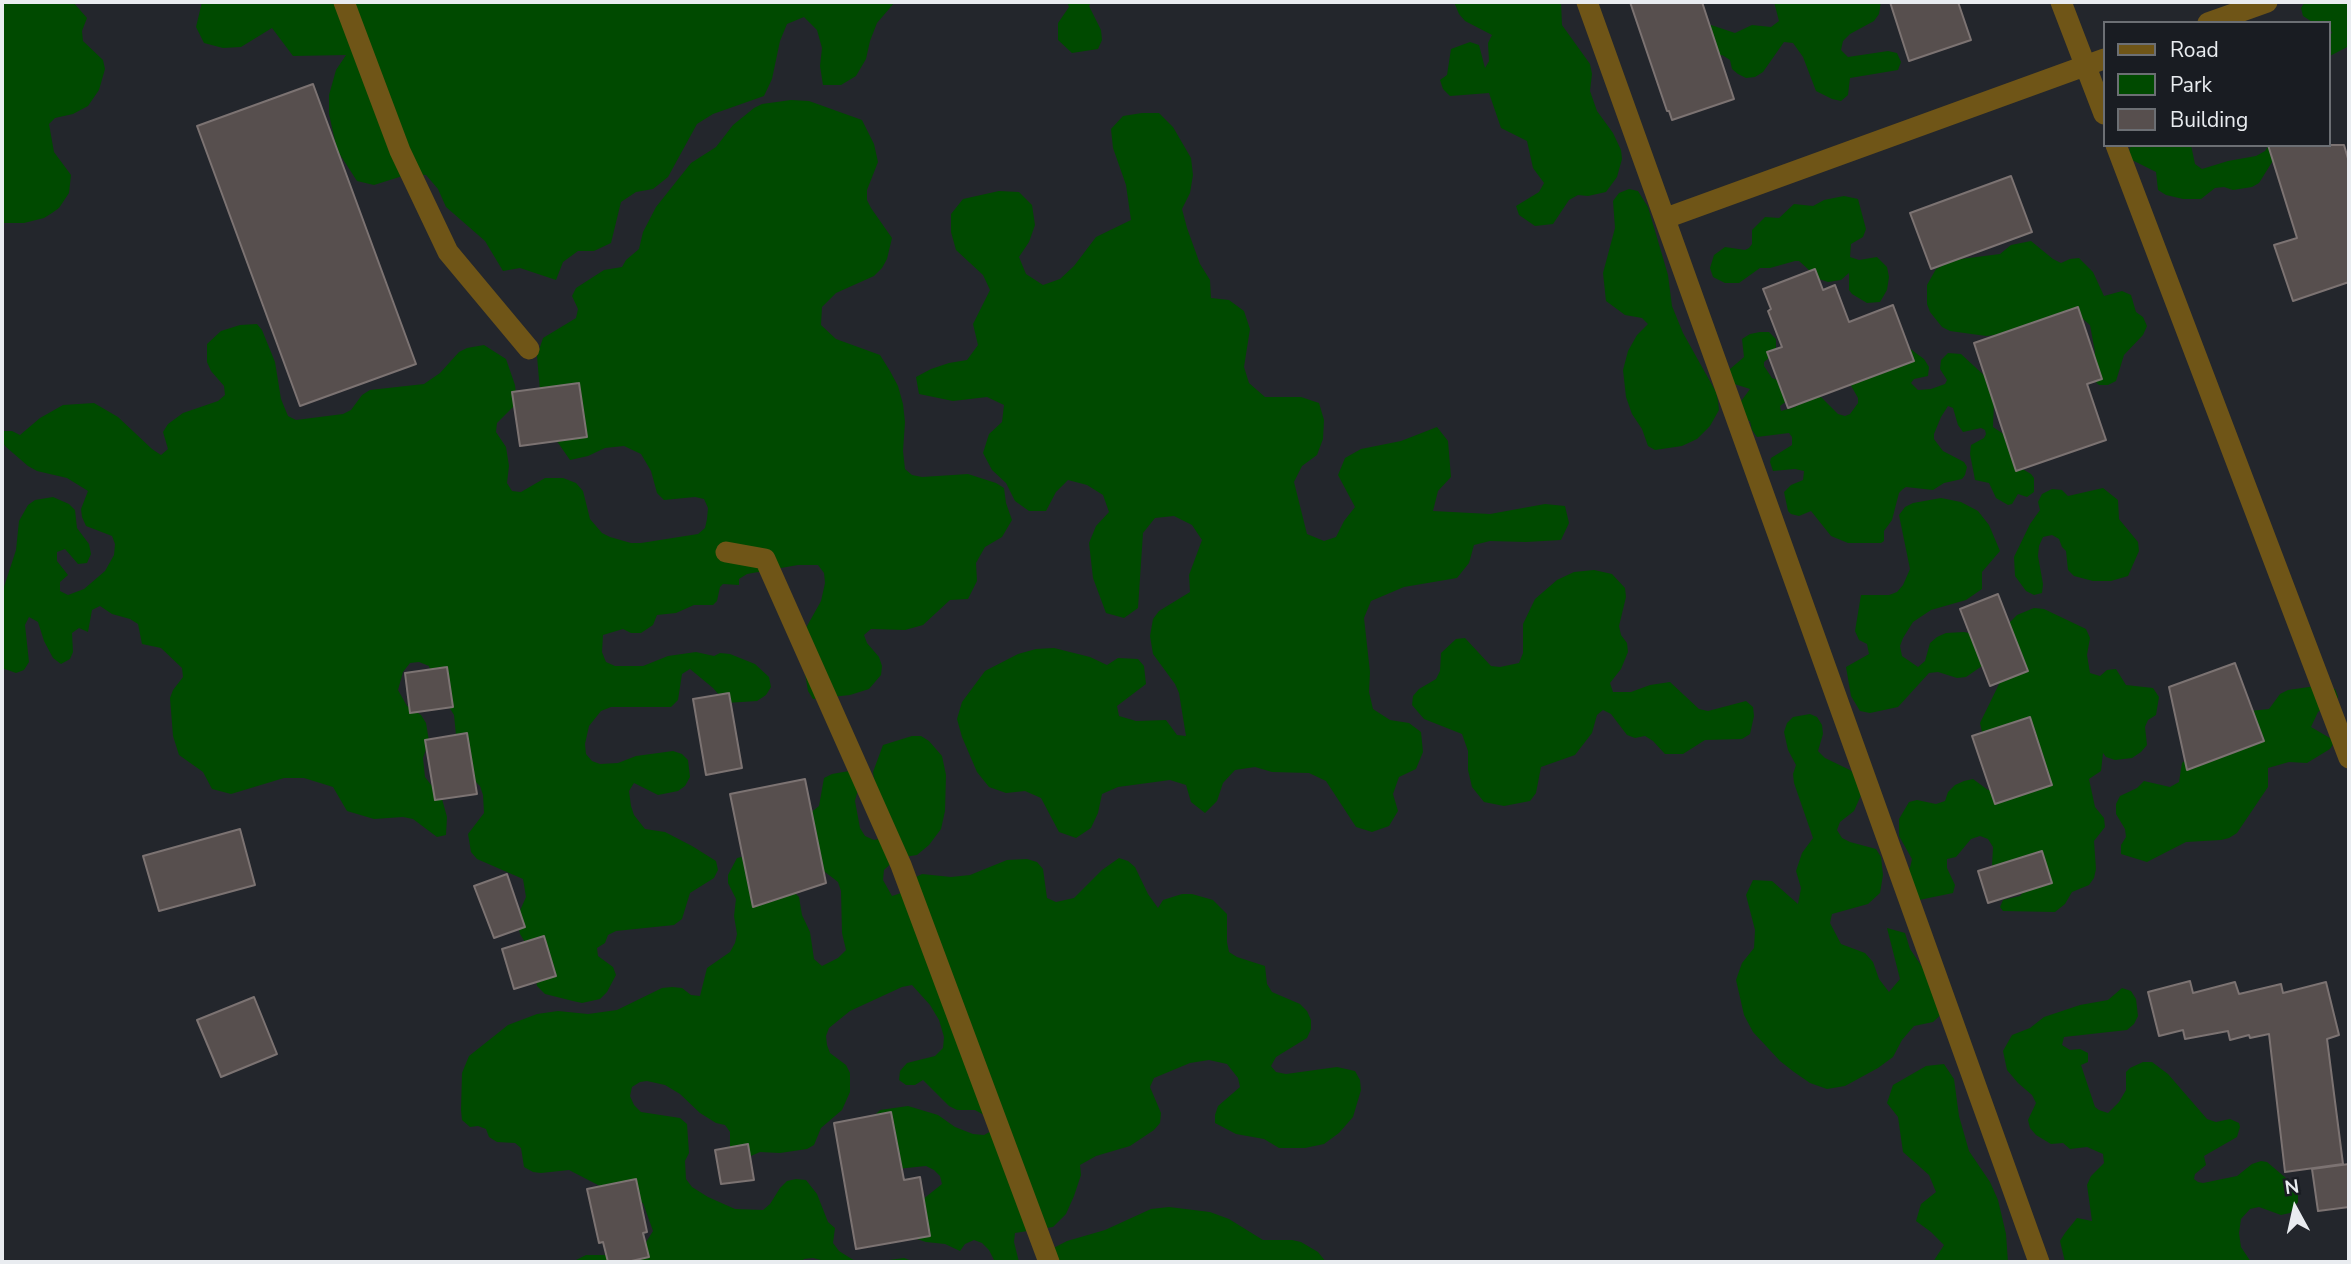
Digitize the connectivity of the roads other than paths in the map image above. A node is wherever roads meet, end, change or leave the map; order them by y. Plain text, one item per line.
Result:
1 (344, 2) edge
2 (1587, 2) edge
3 (2060, 2) edge
4 (2267, 2) edge
5 (2214, 21) edge
6 (2095, 63) edge
7 (2102, 103) edge
8 (2117, 147) edge
9 (1666, 218) junction
10 (529, 349) dead end
11 (726, 552) dead end
12 (2349, 758) edge
13 (1049, 1262) edge
14 (2039, 1262) edge

1 - 10 street
2 - 9 street
3 - 6 street
4 - 5 street
6 - 7 street
6 - 9 street
8 - 12 street
9 - 14 street
11 - 13 street

